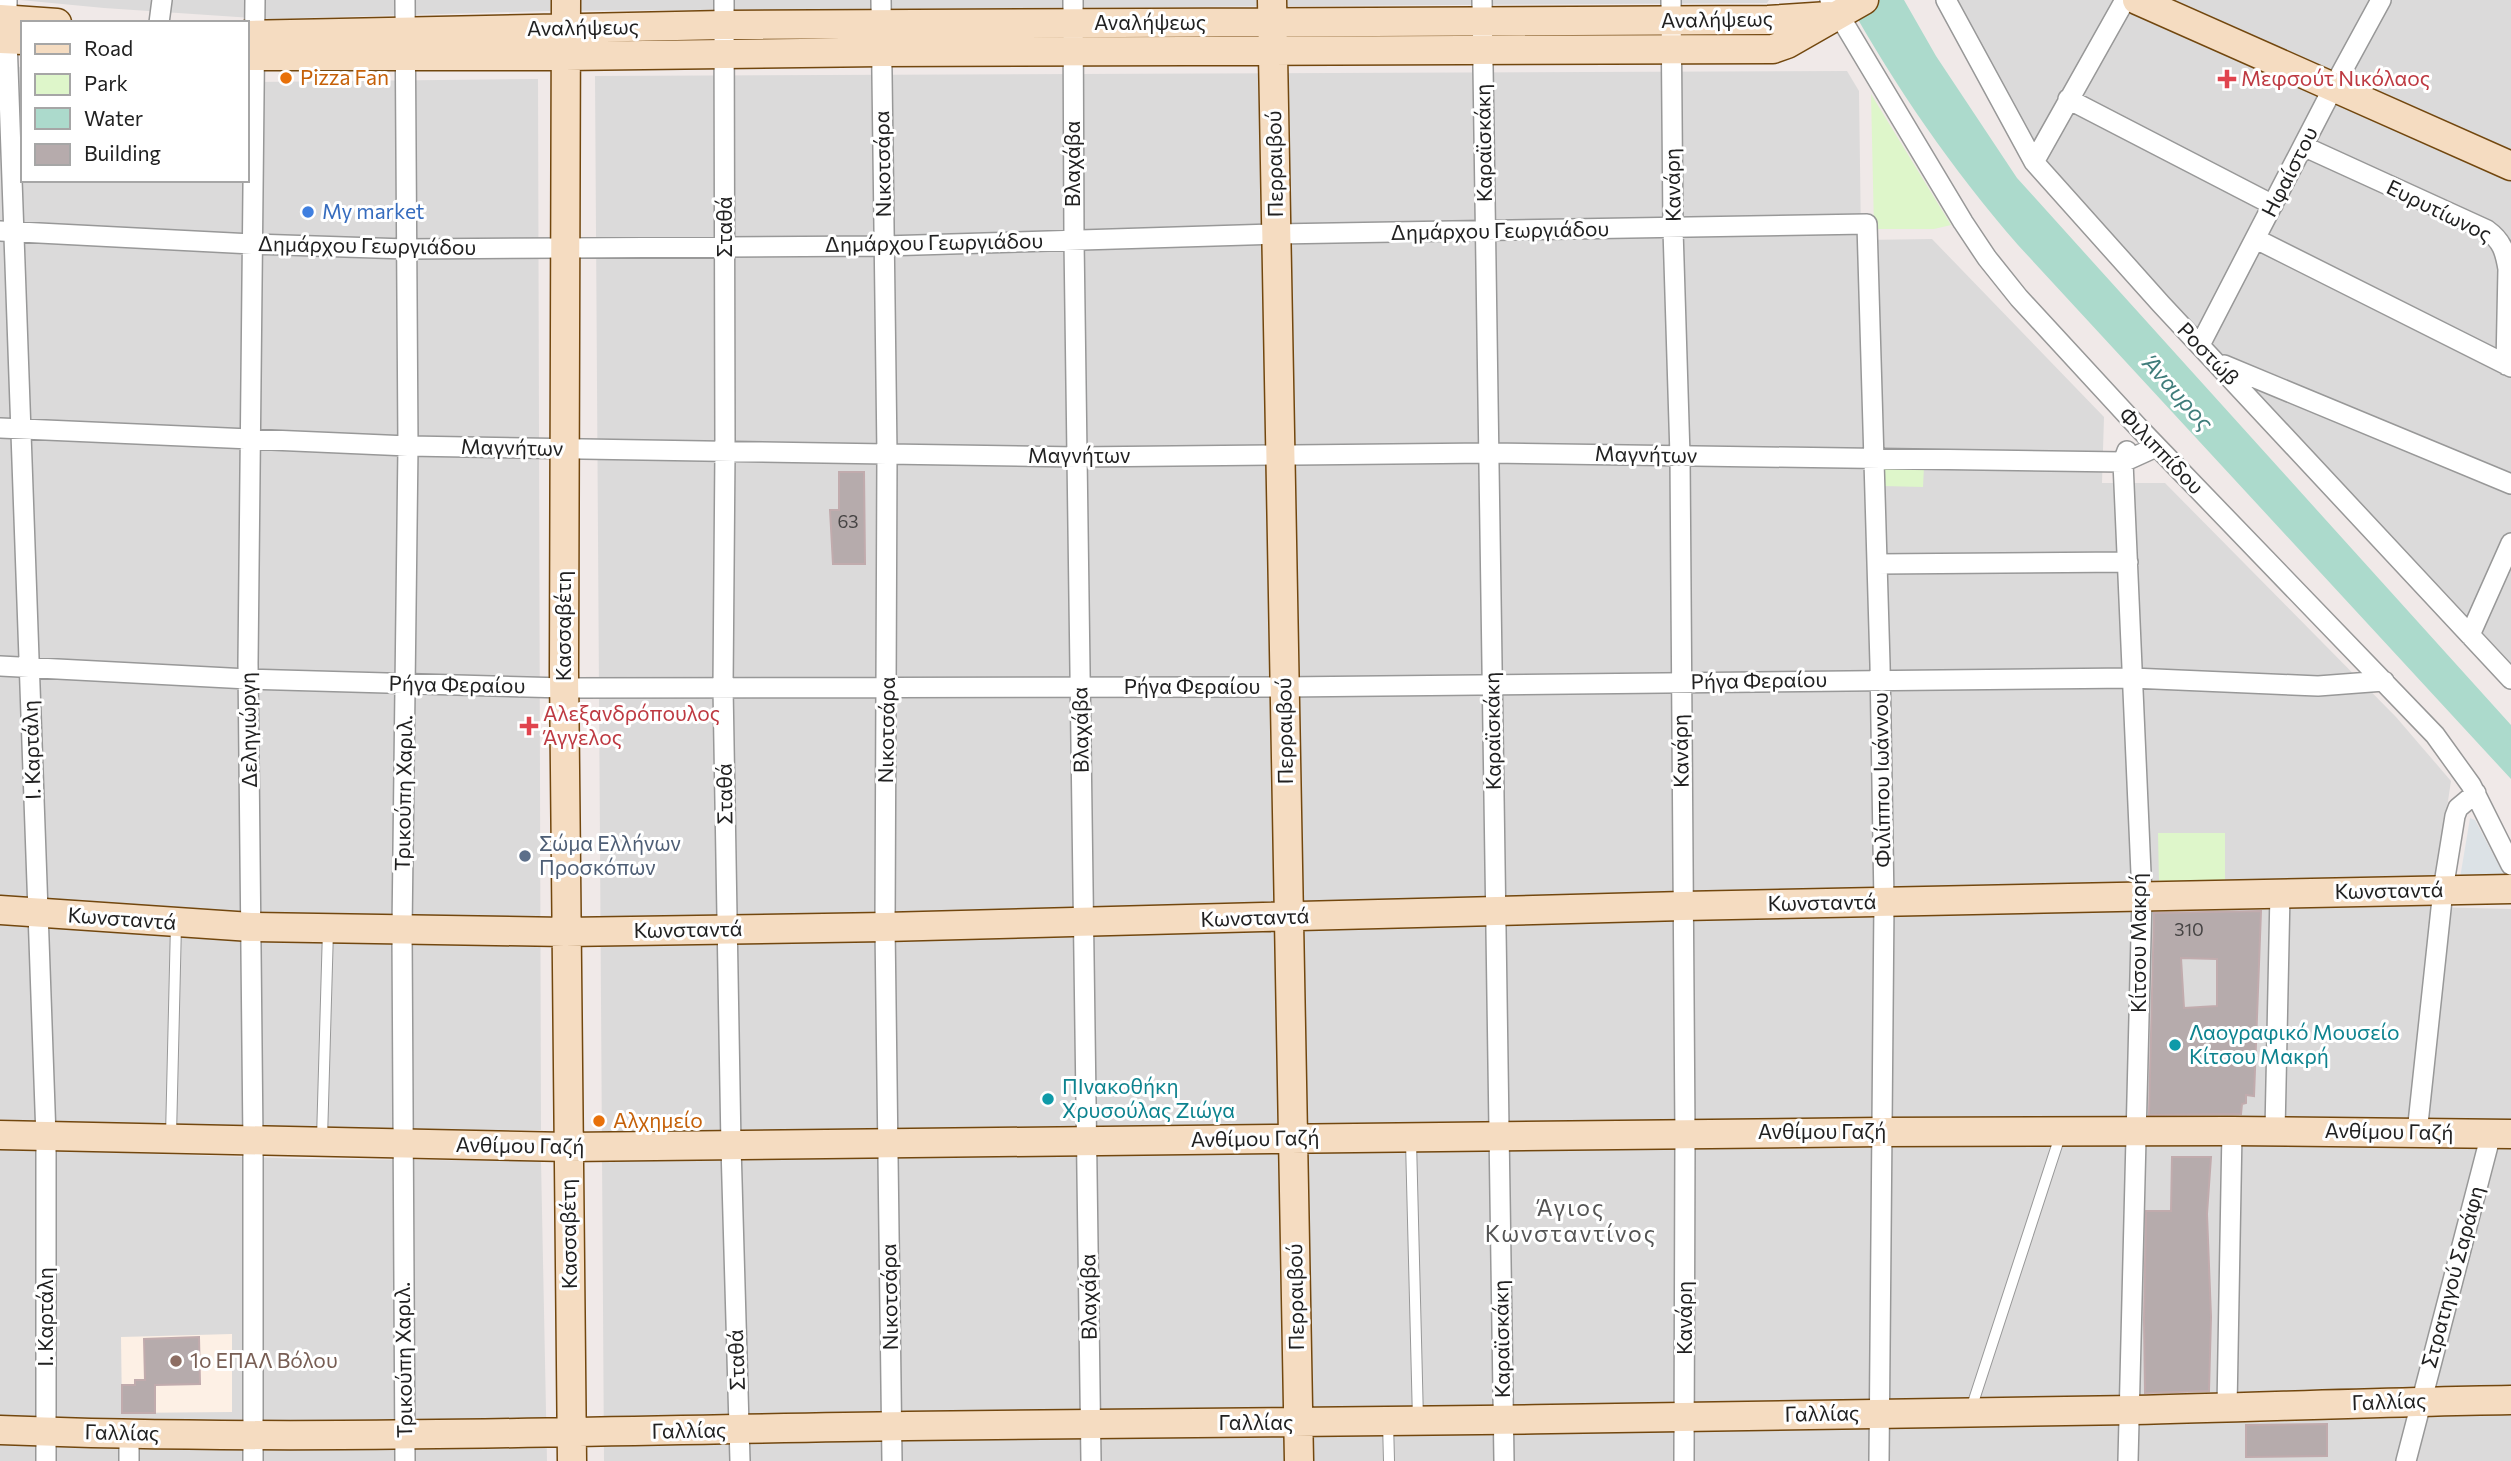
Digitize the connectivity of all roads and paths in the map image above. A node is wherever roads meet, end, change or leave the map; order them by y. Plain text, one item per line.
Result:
1 (162, 0) edge
2 (255, 0) edge
3 (405, 0) edge
4 (566, 0) edge
5 (1946, 0) edge
6 (2125, 0) edge
7 (2137, 0) edge
8 (2381, 0) edge
9 (1844, 7) edge
10 (1483, 10) edge
11 (1671, 10) edge
12 (1272, 11) edge
13 (159, 21) edge
14 (881, 25) edge
15 (1073, 25) edge
16 (7, 26) edge
17 (724, 26) edge
18 (565, 28) junction
19 (405, 44) junction
20 (251, 45) edge
21 (1273, 50) junction
22 (1483, 50) junction
23 (1672, 50) junction
24 (565, 56) junction
25 (2333, 88) junction
26 (2068, 99) junction
27 (2303, 146) junction
28 (2034, 162) junction
29 (2511, 166) edge
30 (2273, 205) junction
31 (1867, 224) joint
32 (1674, 229) junction
33 (1486, 230) junction
34 (7, 231) edge
35 (1276, 234) junction
36 (2256, 239) junction
37 (1074, 240) junction
38 (252, 244) junction
39 (725, 246) junction
40 (884, 246) junction
41 (564, 248) junction
42 (406, 249) junction
43 (2200, 345) junction
44 (2216, 362) junction
45 (2509, 366) edge
46 (0, 428) edge
47 (2138, 428) junction
48 (22, 429) junction
49 (249, 440) junction
50 (408, 446) junction
51 (2156, 447) junction
52 (564, 449) junction
53 (725, 452) junction
54 (1489, 453) junction
55 (887, 454) junction
56 (1280, 456) junction
57 (1680, 456) junction
58 (1077, 457) junction
59 (1874, 458) junction
60 (2123, 462) junction
61 (2511, 484) edge
62 (2511, 543) edge
63 (2128, 562) junction
64 (1877, 564) junction
65 (2470, 635) junction
66 (0, 666) edge
67 (29, 667) junction
68 (2132, 678) junction
69 (248, 679) junction
70 (1880, 679) junction
71 (2511, 679) edge
72 (2384, 681) junction
73 (1681, 682) junction
74 (1492, 683) junction
75 (406, 684) junction
76 (723, 687) junction
77 (1081, 687) junction
78 (1284, 687) junction
79 (565, 688) junction
80 (888, 688) junction
81 (2476, 793) junction
82 (2506, 859) edge
83 (2511, 889) edge
84 (2443, 890) junction
85 (2280, 893) junction
86 (2142, 896) junction
87 (1884, 902) junction
88 (1683, 906) junction
89 (0, 910) edge
90 (1496, 911) junction
91 (38, 913) junction
92 (1289, 917) junction
93 (176, 923) junction
94 (1083, 923) junction
95 (251, 927) junction
96 (885, 927) junction
97 (328, 929) junction
98 (727, 929) junction
99 (402, 930) junction
100 (565, 932) junction
101 (2136, 1131) junction
102 (2232, 1131) junction
103 (2275, 1131) junction
104 (1881, 1132) junction
105 (2062, 1132) junction
106 (2417, 1133) junction
107 (1685, 1134) junction
108 (2501, 1134) edge
109 (0, 1135) edge
110 (1499, 1135) junction
111 (46, 1137) junction
112 (1411, 1137) junction
113 (1293, 1138) junction
114 (171, 1140) junction
115 (253, 1142) junction
116 (1087, 1142) junction
117 (322, 1143) junction
118 (888, 1144) junction
119 (402, 1145) junction
120 (731, 1146) junction
121 (568, 1147) junction
122 (2511, 1400) edge
123 (2421, 1401) junction
124 (2227, 1407) junction
125 (2129, 1410) junction
126 (1970, 1412) junction
127 (1880, 1413) junction
128 (1685, 1416) junction
129 (1503, 1418) junction
130 (1418, 1420) junction
131 (1388, 1421) junction
132 (1298, 1423) junction
133 (1090, 1424) junction
134 (891, 1426) junction
135 (0, 1430) edge
136 (739, 1430) junction
137 (46, 1432) junction
138 (572, 1447) edge
139 (129, 1448) edge
140 (253, 1448) edge
141 (405, 1448) edge
142 (46, 1461) edge
143 (740, 1461) edge
144 (892, 1461) edge
145 (1091, 1461) edge
146 (1299, 1461) edge
147 (1388, 1461) edge
148 (1504, 1461) edge
149 (1685, 1461) edge
150 (1880, 1461) edge
151 (2128, 1461) edge
152 (2406, 1461) edge

1 - 13 street
2 - 20 street, Δεληγιώργη
3 - 19 street, Τρικούπη Χαριλ.
4 - 18 street, Κασσαβέτη
5 - 28 street, Ροστώβ
6 - 26 street
7 - 25 street
8 - 25 street, Ηφαίστου
9 - 11 street, Αναλήψεως
9 - 23 street, Αναλήψεως
9 - 47 street, Φιλιππίδου
10 - 11 street, Αναλήψεως
10 - 12 street, Αναλήψεως
10 - 22 street, Καραϊσκάκη
11 - 23 street, Κανάρη
12 - 15 street, Αναλήψεως
12 - 21 street, Περραιβού
14 - 15 street, Αναλήψεως
14 - 17 street, Αναλήψεως
14 - 40 street, Νικοτσάρα
15 - 21 street, Αναλήψεως
15 - 37 street, Βλαχάβα
16 - 34 street, Ι. Καρτάλη
17 - 18 street, Αναλήψεως
17 - 24 street, Αναλήψεως
17 - 39 street, Σταθά
18 - 19 street, Αναλήψεως
18 - 24 street, Κασσαβέτη
19 - 20 street, Αναλήψεως
19 - 24 street, Αναλήψεως
19 - 42 street, Τρικούπη Χαριλ.
20 - 38 street, Δεληγιώργη
21 - 22 street, Αναλήψεως
21 - 35 street, Περραιβού
22 - 23 street, Αναλήψεως
22 - 33 street, Καραϊσκάκη
23 - 32 street, Κανάρη
24 - 41 street, Κασσαβέτη
25 - 27 street, Ηφαίστου
25 - 29 street
26 - 28 street
26 - 30 street
27 - 30 street, Ηφαίστου
27 - 45 street, Ευρυτίωνος
28 - 43 street, Ροστώβ
30 - 36 street, Ηφαίστου
31 - 32 street, Δημάρχου Γεωργιάδου
31 - 59 street, Φιλίππου Ιωάννου
32 - 33 street, Δημάρχου Γεωργιάδου
32 - 57 street, Κανάρη
33 - 35 street, Δημάρχου Γεωργιάδου
33 - 54 street, Καραϊσκάκη
34 - 38 street, Δημάρχου Γεωργιάδου
34 - 48 street, Ι. Καρτάλη
35 - 37 street, Δημάρχου Γεωργιάδου
35 - 56 street, Περραιβού
36 - 43 street, Ηφαίστου
36 - 45 street
37 - 40 street, Δημάρχου Γεωργιάδου
37 - 58 street, Βλαχάβα
38 - 42 street, Δημάρχου Γεωργιάδου
38 - 49 street, Δεληγιώργη
39 - 40 street, Δημάρχου Γεωργιάδου
39 - 41 street, Δημάρχου Γεωργιάδου
39 - 53 street, Σταθά
40 - 55 street, Νικοτσάρα
41 - 42 street, Δημάρχου Γεωργιάδου
41 - 52 street, Κασσαβέτη
42 - 50 street, Τρικούπη Χαριλ.
43 - 44 street, Ροστώβ
44 - 61 street
44 - 65 street, Ροστώβ
46 - 48 street, Μαγνήτων
47 - 51 street, Φιλιππίδου
47 - 60 street, Κίτσου Μακρή
48 - 49 street, Μαγνήτων
48 - 67 street, Ι. Καρτάλη
49 - 50 street, Μαγνήτων
49 - 69 street, Δεληγιώργη
50 - 52 street, Μαγνήτων
50 - 75 street, Τρικούπη Χαριλ.
51 - 60 street, Μαγνήτων
51 - 72 street, Φιλιππίδου
52 - 53 street, Μαγνήτων
52 - 79 street, Κασσαβέτη
53 - 55 street, Μαγνήτων
53 - 76 street, Σταθά
54 - 56 street, Μαγνήτων
54 - 57 street, Μαγνήτων
54 - 74 street, Καραϊσκάκη
55 - 58 street, Μαγνήτων
55 - 80 street, Νικοτσάρα
56 - 58 street, Μαγνήτων
56 - 78 street, Περραιβού
57 - 59 street, Μαγνήτων
57 - 73 street, Κανάρη
58 - 77 street, Βλαχάβα
59 - 60 street, Μαγνήτων
59 - 64 street, Φιλίππου Ιωάννου
60 - 63 street, Κίτσου Μακρή
62 - 65 street
63 - 64 street
63 - 68 street, Κίτσου Μακρή
64 - 70 street, Φιλίππου Ιωάννου
65 - 71 street, Ροστώβ
66 - 67 street, Ρήγα Φεραίου
67 - 69 street, Ρήγα Φεραίου
67 - 91 street, Ι. Καρτάλη
68 - 70 street, Ρήγα Φεραίου
68 - 72 street, Ρήγα Φεραίου
68 - 86 street, Κίτσου Μακρή
69 - 75 street, Ρήγα Φεραίου
69 - 95 street, Δεληγιώργη
70 - 73 street, Ρήγα Φεραίου
70 - 87 street, Φιλίππου Ιωάννου
72 - 81 street, Φιλιππίδου
73 - 74 street, Ρήγα Φεραίου
73 - 88 street, Κανάρη
74 - 78 street, Ρήγα Φεραίου
74 - 90 street, Καραϊσκάκη
75 - 79 street, Ρήγα Φεραίου
75 - 99 street, Τρικούπη Χαριλ.
76 - 79 street, Ρήγα Φεραίου
76 - 80 street, Ρήγα Φεραίου
76 - 98 street, Σταθά
77 - 78 street, Ρήγα Φεραίου
77 - 80 street, Ρήγα Φεραίου
77 - 94 street, Βλαχάβα
78 - 92 street, Περραιβού
79 - 100 street, Κασσαβέτη
80 - 96 street, Νικοτσάρα
81 - 82 street, Φιλιππίδου
81 - 84 street
83 - 84 street, Κωνσταντά
84 - 85 street, Κωνσταντά
84 - 106 street
85 - 86 street, Κωνσταντά
85 - 103 street
86 - 87 street, Κωνσταντά
86 - 101 street, Κίτσου Μακρή
87 - 88 street, Κωνσταντά
87 - 104 street, Φιλίππου Ιωάννου
88 - 90 street, Κωνσταντά
88 - 107 street, Κανάρη
89 - 91 street, Κωνσταντά
90 - 92 street, Κωνσταντά
90 - 110 street, Καραϊσκάκη
91 - 93 street, Κωνσταντά
91 - 111 street, Ι. Καρτάλη
92 - 94 street, Κωνσταντά
92 - 113 street, Περραιβού
93 - 95 street, Κωνσταντά
93 - 114 lane
94 - 96 street, Κωνσταντά
94 - 116 street, Βλαχάβα
95 - 97 street, Κωνσταντά
95 - 115 street, Δεληγιώργη
96 - 98 street, Κωνσταντά
96 - 118 street, Νικοτσάρα
97 - 99 street, Κωνσταντά
97 - 117 lane
98 - 100 street, Κωνσταντά
98 - 120 street, Σταθά
99 - 100 street, Κωνσταντά
99 - 119 street, Τρικούπη Χαριλ.
100 - 121 street, Κασσαβέτη
101 - 102 street, Ανθίμου Γαζή
101 - 105 street, Ανθίμου Γαζή
101 - 125 street, Κίτσου Μακρή
102 - 103 street, Ανθίμου Γαζή
102 - 124 street
103 - 106 street, Ανθίμου Γαζή
104 - 105 street, Ανθίμου Γαζή
104 - 107 street, Ανθίμου Γαζή
104 - 127 street, Φιλίππου Ιωάννου
105 - 126 lane
106 - 108 street, Ανθίμου Γαζή
107 - 110 street, Ανθίμου Γαζή
107 - 128 street, Κανάρη
108 - 123 street, Στρατηγού Σαράφη
109 - 111 street, Ανθίμου Γαζή
110 - 112 street, Ανθίμου Γαζή
110 - 129 street, Καραϊσκάκη
111 - 114 street, Ανθίμου Γαζή
111 - 137 street, Ι. Καρτάλη
112 - 113 street, Ανθίμου Γαζή
112 - 130 lane
113 - 116 street, Ανθίμου Γαζή
113 - 132 street, Περραιβού
114 - 115 street, Ανθίμου Γαζή
115 - 117 street, Ανθίμου Γαζή
115 - 140 street, Δεληγιώργη
116 - 118 street, Ανθίμου Γαζή
116 - 133 street, Βλαχάβα
117 - 119 street, Ανθίμου Γαζή
118 - 120 street, Ανθίμου Γαζή
118 - 134 street, Νικοτσάρα
119 - 121 street, Ανθίμου Γαζή
119 - 141 street, Τρικούπη Χαριλ.
120 - 121 street, Ανθίμου Γαζή
120 - 136 street, Σταθά
121 - 138 street, Κασσαβέτη
122 - 123 street, Γαλλίας
123 - 124 street, Γαλλίας
123 - 152 street, Στρατηγού Σαράφη
124 - 125 street, Γαλλίας
125 - 126 street, Γαλλίας
125 - 151 street, Κίτσου Μακρή
126 - 127 street, Γαλλίας
127 - 128 street, Γαλλίας
127 - 150 street, Φιλίππου Ιωάννου
128 - 129 street, Γαλλίας
128 - 149 street, Κανάρη
129 - 130 street, Γαλλίας
129 - 148 street, Καραϊσκάκη
130 - 131 street, Γαλλίας
131 - 132 street, Γαλλίας
131 - 147 lane
132 - 133 street, Γαλλίας
132 - 146 street, Περραιβού
133 - 134 street, Γαλλίας
133 - 145 street, Βλαχάβα
134 - 136 street, Γαλλίας
134 - 144 street, Νικοτσάρα
135 - 137 street, Γαλλίας
136 - 138 street, Γαλλίας
136 - 143 street, Σταθά
137 - 139 street, Γαλλίας
137 - 142 street, Ι. Καρτάλη
138 - 141 street, Γαλλίας
139 - 140 street, Γαλλίας
140 - 141 street, Γαλλίας

